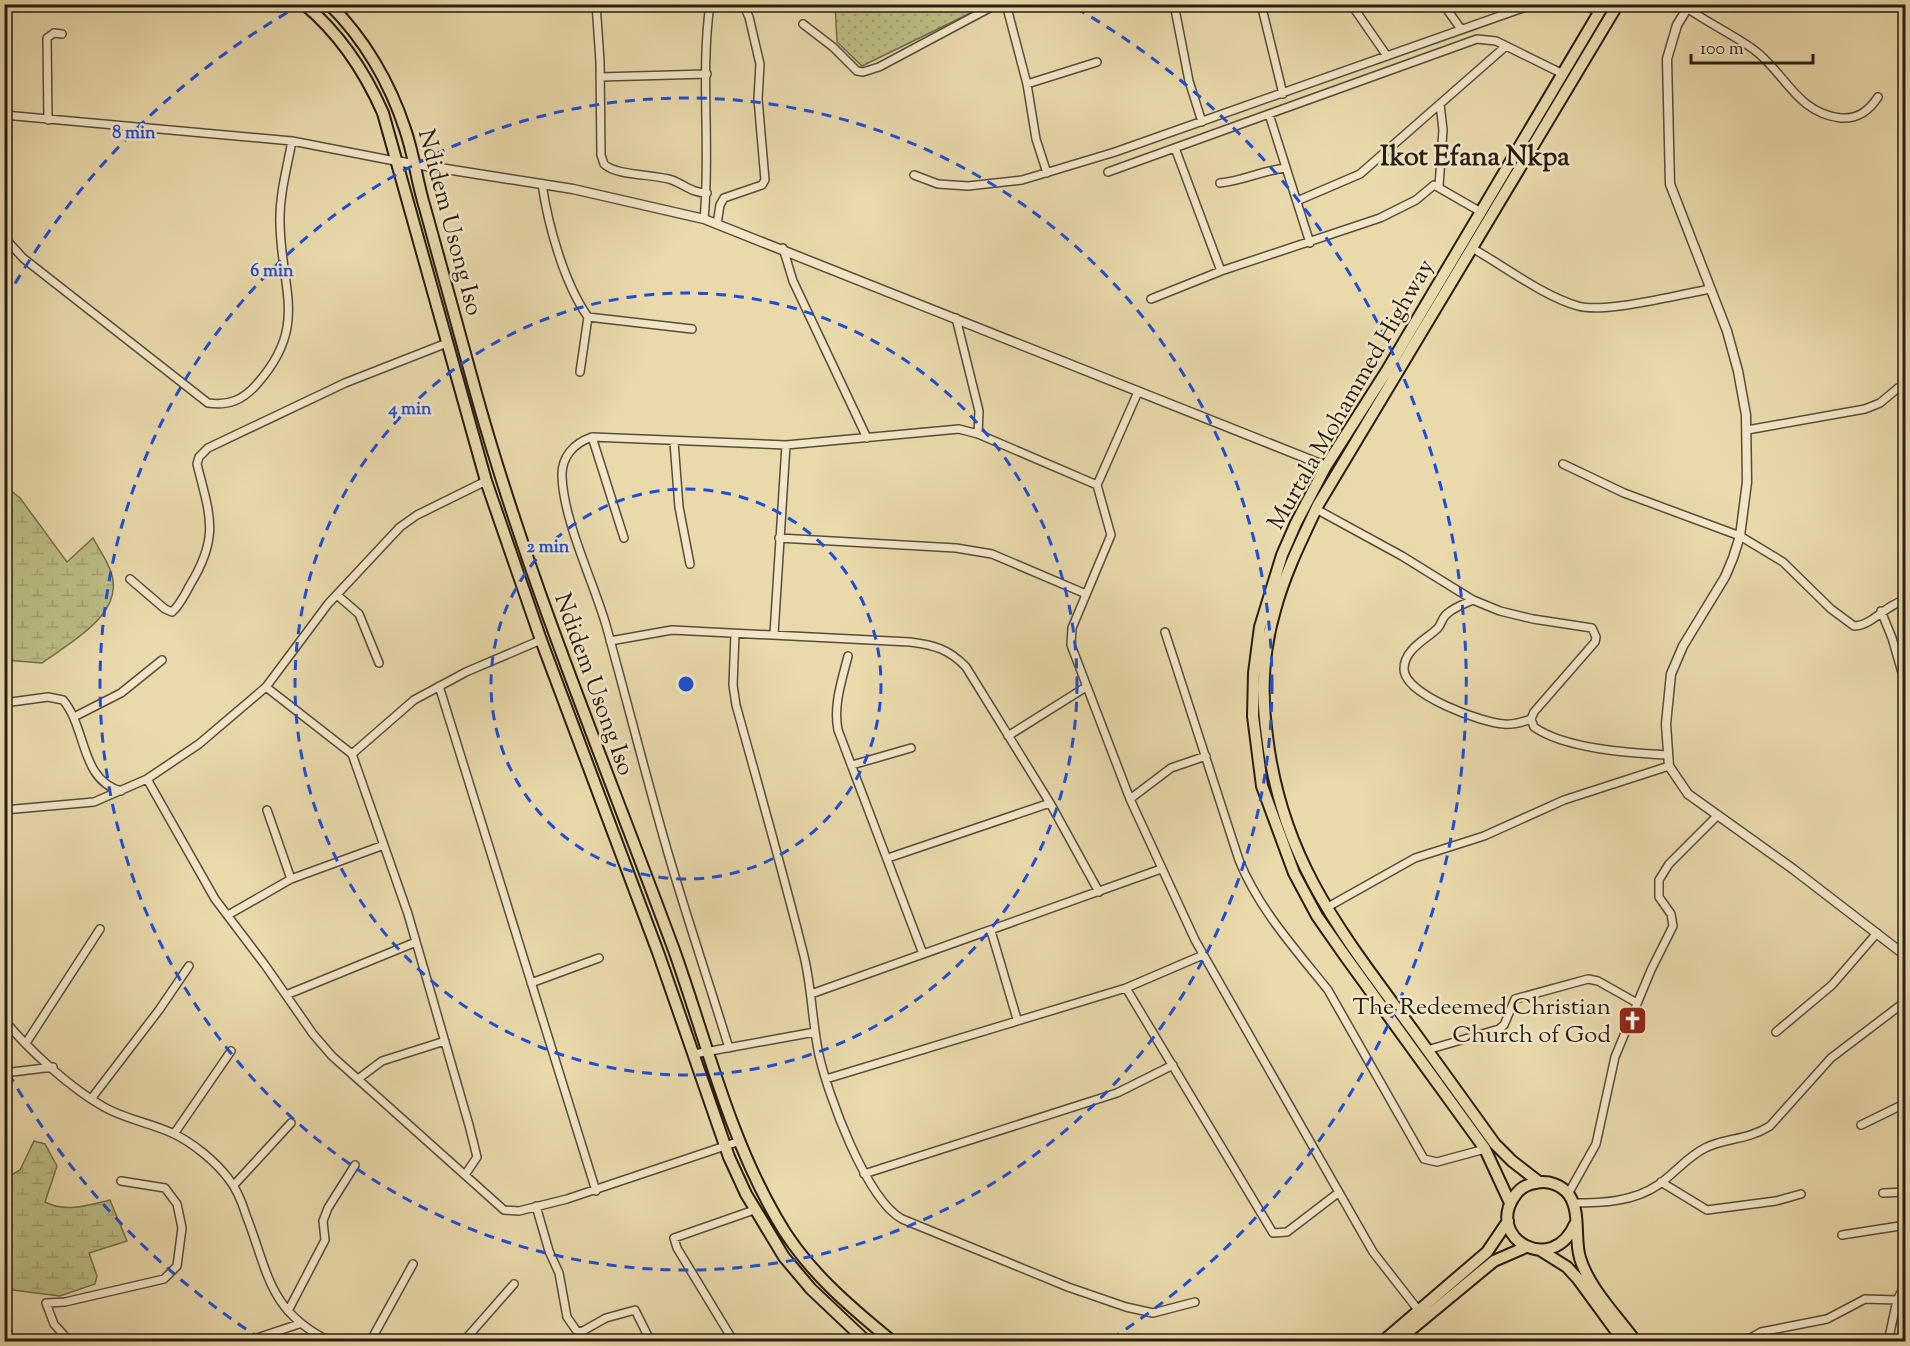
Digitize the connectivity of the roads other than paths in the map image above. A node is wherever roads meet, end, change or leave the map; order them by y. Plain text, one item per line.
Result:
1 (304, 4) edge
2 (329, 4) edge
3 (596, 4) edge
4 (710, 4) edge
5 (742, 4) edge
6 (997, 4) edge
7 (1006, 4) edge
8 (1174, 4) edge
9 (1261, 4) edge
10 (1351, 4) edge
11 (1443, 4) edge
12 (1534, 4) edge
13 (1585, 4) edge
14 (1618, 4) edge
15 (1688, 6) edge
16 (1602, 9) edge
17 (803, 24) dead end
18 (1461, 29) junction
19 (62, 34) dead end
20 (1506, 46) junction
21 (1387, 56) junction
22 (1097, 62) dead end
23 (707, 74) junction
24 (1563, 74) junction
25 (600, 77) junction
26 (1027, 84) junction
27 (1283, 94) junction
28 (1878, 97) dead end
29 (1440, 104) junction
30 (1269, 114) junction
31 (4, 115) edge
32 (48, 120) junction
33 (1202, 122) junction
34 (292, 141) junction
35 (1175, 148) junction
36 (395, 161) junction
37 (414, 163) junction
38 (1286, 168) junction
39 (1108, 172) dead end
40 (1047, 173) junction
41 (914, 175) dead end
42 (1221, 183) dead end
43 (542, 184) junction
44 (1439, 186) junction
45 (706, 193) junction
46 (1297, 201) junction
47 (1481, 212) junction
48 (704, 219) junction
49 (717, 224) junction
50 (4, 237) edge
51 (1310, 243) junction
52 (783, 248) junction
53 (1472, 248) junction
54 (1221, 271) junction
55 (1711, 289) junction
56 (1150, 299) dead end
57 (588, 317) junction
58 (956, 318) junction
59 (692, 329) dead end
60 (447, 343) junction
61 (580, 372) dead end
62 (1898, 388) dead end
63 (1138, 392) junction
64 (1747, 430) junction
65 (978, 434) junction
66 (592, 438) junction
67 (867, 438) junction
68 (674, 442) junction
69 (786, 445) junction
70 (1563, 464) dead end
71 (1326, 466) junction
72 (486, 481) junction
73 (1097, 485) junction
74 (1316, 509) junction
75 (1740, 536) junction
76 (624, 538) dead end
77 (779, 538) junction
78 (690, 564) dead end
79 (130, 579) dead end
80 (1086, 594) junction
81 (337, 595) junction
82 (1473, 600) junction
83 (1905, 600) edge
84 (1881, 611) junction
85 (1165, 632) dead end
86 (735, 634) junction
87 (774, 634) junction
88 (541, 640) junction
89 (610, 641) junction
90 (848, 656) dead end
91 (162, 660) dead end
92 (379, 663) dead end
93 (439, 686) junction
94 (1905, 686) edge
95 (266, 687) junction
96 (1086, 687) junction
97 (4, 703) edge
98 (74, 717) junction
99 (1532, 719) junction
100 (1008, 736) junction
101 (911, 747) dead end
102 (352, 754) junction
103 (1667, 754) junction
104 (1206, 756) junction
105 (852, 765) junction
106 (1669, 766) junction
107 (147, 779) junction
108 (121, 791) junction
109 (1130, 799) junction
110 (1050, 803) junction
111 (4, 810) edge
112 (267, 810) dead end
113 (1716, 816) junction
114 (384, 845) junction
115 (888, 858) junction
116 (1161, 869) junction
117 (291, 879) junction
118 (1099, 892) junction
119 (1326, 908) junction
120 (228, 915) junction
121 (100, 929) dead end
122 (991, 931) junction
123 (1877, 933) junction
124 (416, 942) junction
125 (924, 954) junction
126 (1203, 955) junction
127 (1905, 956) edge
128 (599, 958) dead end
129 (189, 966) dead end
130 (531, 983) junction
131 (1126, 988) junction
132 (812, 994) junction
133 (286, 995) junction
134 (1905, 1001) edge
135 (1637, 1003) junction
136 (1017, 1019) junction
137 (4, 1020) edge
138 (815, 1032) junction
139 (1776, 1032) dead end
140 (445, 1041) junction
141 (26, 1043) junction
142 (729, 1048) junction
143 (1427, 1050) junction
144 (231, 1051) dead end
145 (709, 1052) junction
146 (694, 1054) junction
147 (1173, 1065) junction
148 (53, 1067) junction
149 (4, 1073) edge
150 (358, 1079) junction
151 (826, 1079) junction
152 (91, 1099) junction
153 (1905, 1103) edge
154 (291, 1123) dead end
155 (1861, 1125) dead end
156 (174, 1134) junction
157 (740, 1141) junction
158 (726, 1146) junction
159 (1485, 1149) junction
160 (355, 1165) dead end
161 (864, 1174) junction
162 (465, 1175) junction
163 (121, 1181) dead end
164 (1539, 1182) junction
165 (1661, 1182) junction
166 (234, 1185) junction
167 (759, 1187) junction
168 (596, 1191) junction
169 (1905, 1192) edge
170 (1338, 1193) junction
171 (1883, 1193) dead end
172 (746, 1194) junction
173 (1802, 1194) dead end
174 (1571, 1198) junction
175 (1510, 1203) junction
176 (536, 1206) junction
177 (754, 1210) junction
178 (1508, 1221) junction
179 (1575, 1224) junction
180 (1905, 1225) edge
181 (1842, 1235) dead end
182 (1526, 1246) junction
183 (1539, 1250) junction
184 (413, 1264) dead end
185 (1905, 1283) edge
186 (514, 1284) dead end
187 (1897, 1300) junction
188 (1194, 1302) dead end
189 (288, 1311) junction
190 (1419, 1311) junction
191 (1895, 1311) junction
192 (1905, 1312) edge
193 (299, 1324) junction
194 (70, 1341) edge
195 (245, 1341) edge
196 (331, 1341) edge
197 (370, 1341) edge
198 (463, 1341) edge
199 (651, 1341) edge
200 (734, 1341) edge
201 (867, 1341) edge
202 (893, 1341) edge
203 (1382, 1341) edge
204 (1396, 1341) edge
205 (1624, 1341) edge
206 (1636, 1341) edge
207 (1743, 1341) edge
208 (1888, 1341) edge

1 - 36 highway, Ndidem Usong Iso
2 - 37 highway, Ndidem Usong Iso
3 - 25 street
4 - 23 street
5 - 49 street
6 - 17 street
7 - 26 street
8 - 33 street
9 - 27 street
10 - 21 street
11 - 18 street
12 - 18 street
13 - 16 street
14 - 53 highway, Murtala Mohammed Highway
15 - 28 street
15 - 55 street
16 - 24 highway, Murtala Mohammed Highway
18 - 21 street
19 - 32 street
20 - 24 street
20 - 29 street
20 - 30 street
21 - 27 street
22 - 26 street
23 - 25 street
23 - 45 street
24 - 47 highway, Murtala Mohammed Highway
25 - 45 street
26 - 40 street
27 - 33 street
29 - 44 street
29 - 46 street
30 - 35 street
30 - 38 street
31 - 32 street
32 - 34 street
33 - 40 street
34 - 36 street
34 - 50 street
35 - 39 street
35 - 54 street
36 - 37 street
36 - 60 highway, Ndidem Usong Iso
37 - 43 street
37 - 145 highway, Ndidem Usong Iso
38 - 42 street
38 - 46 street
40 - 41 street
43 - 48 street
43 - 57 street
44 - 47 street
44 - 51 street
45 - 48 street
46 - 51 street
47 - 71 highway, Murtala Mohammed Highway
48 - 49 street
49 - 52 street
51 - 54 street
52 - 58 street
52 - 67 street
53 - 55 street
53 - 74 highway, Murtala Mohammed Highway
54 - 56 street
55 - 64 street
57 - 59 street
57 - 61 street
58 - 63 street
58 - 65 street
60 - 72 highway, Ndidem Usong Iso
60 - 79 street
62 - 64 street
63 - 71 street
63 - 73 street
64 - 75 street
65 - 67 street
65 - 73 street
66 - 68 street
66 - 76 street
66 - 89 street
67 - 69 street
68 - 69 street
68 - 78 street
69 - 77 street
70 - 75 street
71 - 159 highway, Murtala Mohammed Highway
72 - 81 street
72 - 88 highway, Ndidem Usong Iso
73 - 80 street
74 - 82 street
74 - 119 highway, Murtala Mohammed Highway
75 - 84 street
75 - 103 street
77 - 80 street
77 - 87 street
80 - 96 street
81 - 92 street
81 - 95 street
82 - 99 street
82 - 99 street
83 - 84 street
84 - 94 street
85 - 104 street
86 - 87 street
86 - 89 street
86 - 132 street
87 - 100 street
88 - 93 street
88 - 146 highway, Ndidem Usong Iso
89 - 142 street
90 - 105 street
91 - 98 street
93 - 102 street
93 - 130 street
95 - 102 street
95 - 107 street
96 - 100 street
96 - 109 street
97 - 98 street
98 - 108 street
99 - 103 street
100 - 110 street
101 - 105 street
102 - 114 street
103 - 106 street
104 - 109 street
104 - 159 street
105 - 115 street
106 - 113 street
106 - 119 street
107 - 108 street
107 - 120 street
108 - 111 street
109 - 116 street
110 - 115 street
110 - 118 street
112 - 117 street
113 - 123 street
113 - 135 street
114 - 117 street
114 - 124 street
115 - 125 street
116 - 118 street
116 - 126 street
117 - 120 street
118 - 122 street
119 - 143 highway, Murtala Mohammed Highway
120 - 133 street
121 - 141 street
122 - 125 street
122 - 136 street
123 - 127 street
123 - 139 street
124 - 133 street
124 - 140 street
125 - 132 street
126 - 131 street
126 - 170 street
128 - 130 street
129 - 152 street
130 - 168 street
131 - 136 street
131 - 147 street
132 - 138 street
133 - 150 street
134 - 165 street
135 - 143 street
135 - 174 street
136 - 151 street
137 - 141 street
138 - 142 street
138 - 151 street
140 - 150 street
140 - 162 street
141 - 148 street
142 - 145 street
143 - 164 highway, Murtala Mohammed Highway
144 - 156 street
145 - 146 street
145 - 157 highway, Ndidem Usong Iso
146 - 158 highway, Ndidem Usong Iso
147 - 161 street
147 - 170 street
148 - 149 street
148 - 152 street
150 - 162 street
151 - 161 street
152 - 156 street
153 - 155 street
154 - 166 street
156 - 166 street
157 - 158 street
157 - 167 highway, Ndidem Usong Iso
158 - 168 street
158 - 172 highway, Ndidem Usong Iso
159 - 175 highway, Murtala Mohammed Highway
160 - 189 street
161 - 188 street
162 - 176 street
163 - 194 street
164 - 174 highway
164 - 175 highway
165 - 173 street
165 - 174 street
166 - 189 street
167 - 172 highway
167 - 202 highway, Ndidem Usong Iso
168 - 176 street
169 - 171 street
170 - 190 street
172 - 177 highway, Ndidem Usong Iso
174 - 179 highway
175 - 178 highway
176 - 199 street
177 - 200 street
177 - 201 highway, Ndidem Usong Iso
178 - 182 highway
178 - 190 highway
179 - 183 highway
179 - 206 highway
180 - 181 street
182 - 183 highway
182 - 204 highway
183 - 205 highway
184 - 197 street
185 - 187 street
186 - 198 street
187 - 191 street
187 - 207 street
189 - 193 street
190 - 203 highway
191 - 192 street
191 - 208 street
193 - 195 street
193 - 196 street

